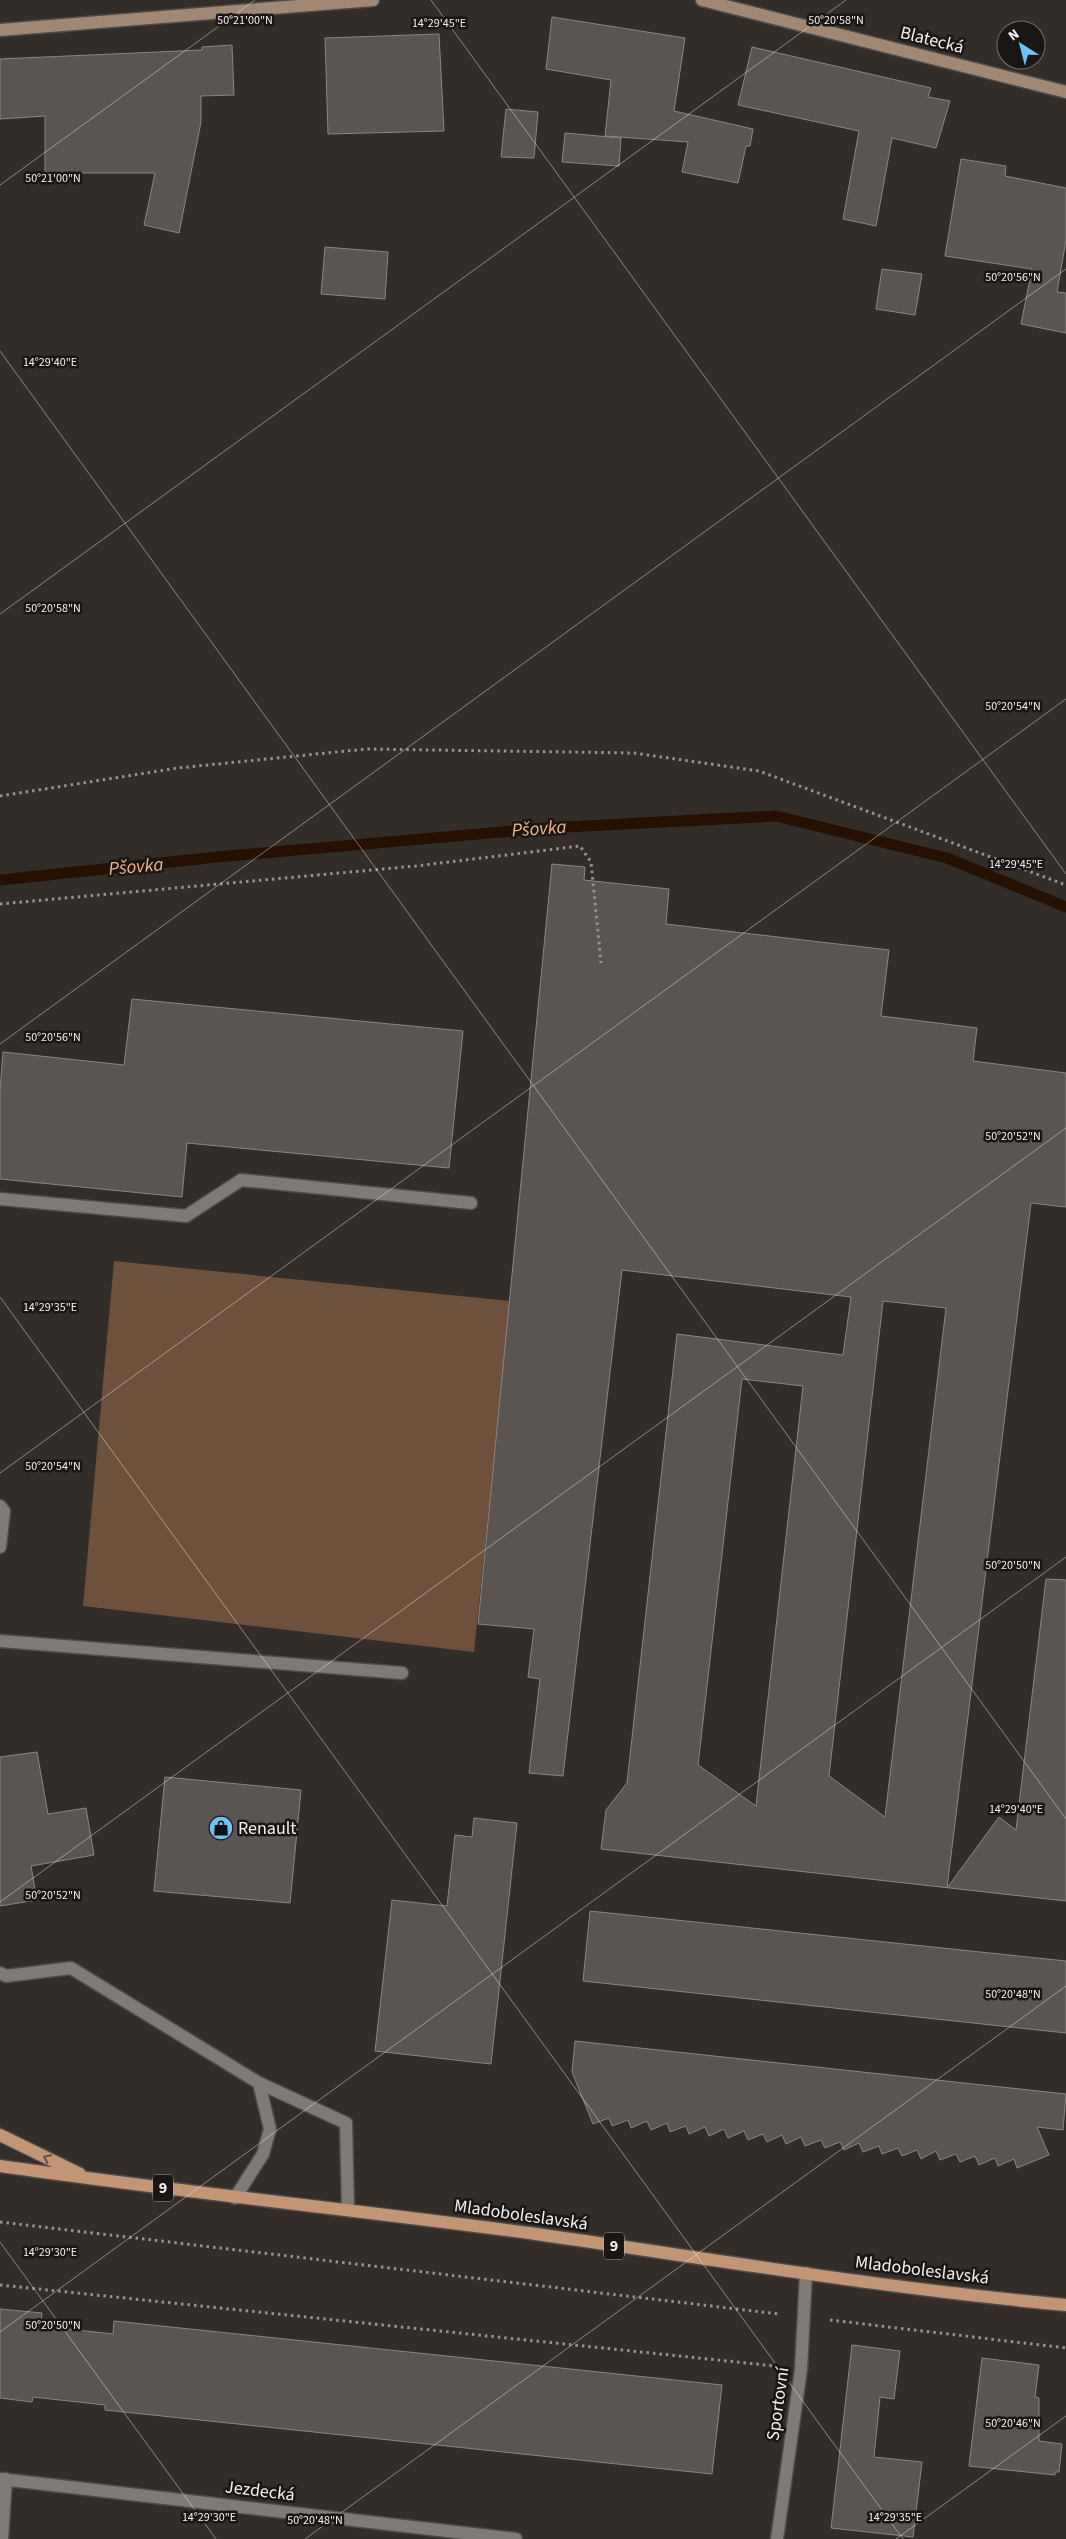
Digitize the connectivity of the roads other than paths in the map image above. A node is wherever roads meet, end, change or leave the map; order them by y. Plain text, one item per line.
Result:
1 (373, 0) edge
2 (702, 0) edge
3 (0, 30) edge
4 (1066, 92) edge
5 (0, 1199) edge
6 (471, 1203) dead end
7 (0, 1506) edge
8 (0, 1548) edge
9 (0, 1641) edge
10 (402, 1673) dead end
11 (0, 1973) edge
12 (259, 2083) junction
13 (0, 2135) edge
14 (0, 2166) edge
15 (91, 2179) junction
16 (235, 2198) junction
17 (348, 2210) junction
18 (806, 2273) junction
19 (1066, 2306) edge
20 (3, 2479) edge
21 (2, 2539) edge
22 (516, 2539) edge
23 (776, 2539) edge

1 - 3 street
2 - 4 street, Blatecká
5 - 6 street
7 - 8 street
9 - 10 street
11 - 12 street
12 - 16 street
12 - 17 street
15 -> 13 main road, 9
14 - 15 main road, Mladoboleslavská / 9
15 - 16 main road, Mladoboleslavská / 9
16 - 17 main road, Mladoboleslavská / 9
17 - 18 main road, Mladoboleslavská / 9
18 - 19 main road, Mladoboleslavská / 9
18 - 23 street, Sportovní
20 - 21 street
20 - 22 street, Jezdecká

